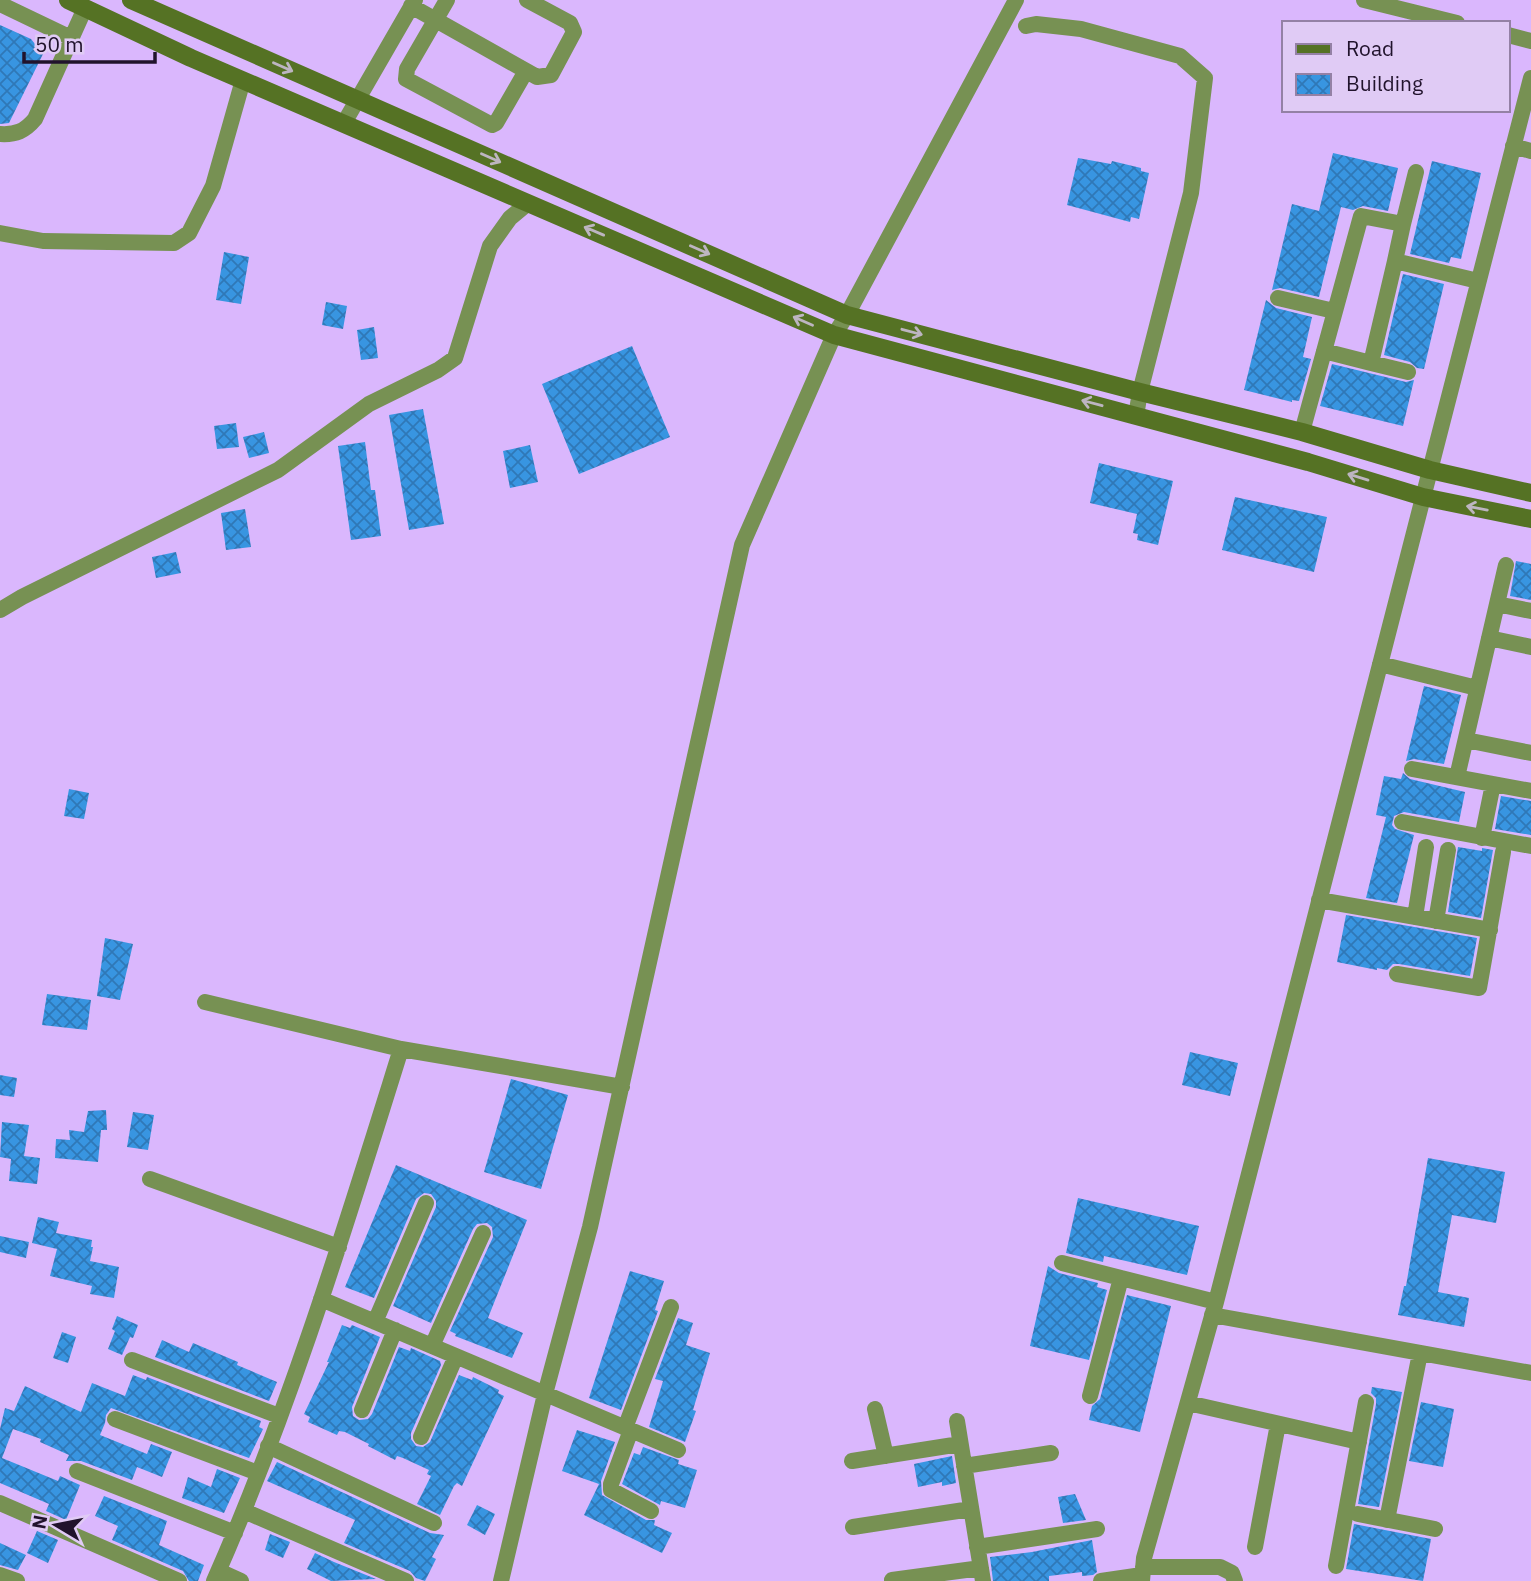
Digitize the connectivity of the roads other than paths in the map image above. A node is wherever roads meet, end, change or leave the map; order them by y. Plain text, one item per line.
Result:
1 (68, 0) edge
2 (131, 0) edge
3 (447, 0) edge
4 (527, 0) edge
5 (1016, 0) edge
6 (1364, 0) edge
7 (413, 3) edge
8 (0, 4) edge
9 (1401, 4) edge
10 (85, 8) junction
11 (435, 20) junction
12 (1451, 21) edge
13 (1026, 26) dead end
14 (1510, 36) edge
15 (71, 38) junction
16 (1531, 41) edge
17 (526, 71) junction
18 (1531, 78) edge
19 (243, 80) junction
20 (357, 100) junction
21 (344, 123) junction
22 (0, 135) edge
23 (1513, 146) junction
24 (1531, 151) edge
25 (1416, 172) dead end
26 (528, 203) junction
27 (1402, 224) junction
28 (0, 233) edge
29 (1395, 261) junction
30 (1478, 281) junction
31 (1278, 298) dead end
32 (1334, 311) junction
33 (847, 315) junction
34 (834, 335) junction
35 (1324, 351) junction
36 (1371, 363) junction
37 (1408, 372) dead end
38 (1140, 392) junction
39 (1136, 415) junction
40 (1302, 432) junction
41 (1430, 470) junction
42 (1531, 493) edge
43 (1423, 497) junction
44 (1531, 519) edge
45 (1506, 565) dead end
46 (1497, 604) junction
47 (0, 610) edge
48 (1531, 611) edge
49 (1489, 638) junction
50 (1531, 647) edge
51 (1380, 664) junction
52 (1478, 688) junction
53 (1466, 740) junction
54 (1531, 753) edge
55 (1412, 769) dead end
56 (1457, 777) junction
57 (1493, 784) junction
58 (1531, 791) edge
59 (1402, 822) dead end
60 (1482, 838) junction
61 (1531, 846) edge
62 (1426, 847) dead end
63 (1448, 850) dead end
64 (1503, 852) dead end
65 (1320, 900) junction
66 (1415, 917) junction
67 (1436, 921) junction
68 (1490, 930) junction
69 (1398, 974) dead end
70 (205, 1002) dead end
71 (401, 1049) junction
72 (622, 1087) junction
73 (150, 1179) dead end
74 (426, 1203) dead end
75 (483, 1233) dead end
76 (339, 1247) junction
77 (1062, 1263) dead end
78 (1121, 1278) junction
79 (321, 1299) junction
80 (671, 1307) dead end
81 (1214, 1309) junction
82 (375, 1322) junction
83 (395, 1330) junction
84 (432, 1346) junction
85 (1420, 1353) junction
86 (456, 1356) junction
87 (132, 1360) dead end
88 (1531, 1373) edge
89 (545, 1394) junction
90 (1090, 1396) dead end
91 (1366, 1402) dead end
92 (1188, 1403) junction
93 (875, 1409) dead end
94 (362, 1410) dead end
95 (279, 1416) junction
96 (115, 1419) dead end
97 (957, 1422) dead end
98 (1278, 1424) junction
99 (628, 1429) junction
100 (421, 1437) dead end
101 (1359, 1442) junction
102 (960, 1444) junction
103 (268, 1446) junction
104 (678, 1450) dead end
105 (1051, 1453) dead end
106 (886, 1456) junction
107 (852, 1461) dead end
108 (964, 1466) junction
109 (77, 1471) dead end
110 (258, 1474) junction
111 (0, 1503) edge
112 (971, 1509) junction
113 (244, 1511) junction
114 (651, 1511) dead end
115 (1358, 1514) dead end
116 (1387, 1520) junction
117 (434, 1523) dead end
118 (853, 1527) dead end
119 (1097, 1529) dead end
120 (1435, 1529) dead end
121 (235, 1533) junction
122 (1255, 1546) dead end
123 (977, 1547) junction
124 (1336, 1566) dead end
125 (982, 1574) edge
126 (1142, 1574) edge
127 (217, 1576) edge
128 (892, 1580) edge
129 (179, 1581) edge
130 (241, 1581) edge
131 (406, 1581) edge
132 (501, 1581) edge
133 (1101, 1581) edge
134 (1235, 1581) edge

1 - 10 street
2 -> 20 street
3 - 11 street
4 - 17 street
5 - 33 street
6 - 9 street
7 - 11 street
7 - 20 street
8 - 15 street
9 - 12 street
10 - 15 street
10 - 19 street
11 - 17 street
11 - 17 street
13 - 38 street
14 - 16 street
15 - 22 street
18 - 23 street
19 - 21 street
19 - 28 street
20 - 21 street
20 -> 33 street
21 - 26 street
23 - 24 street
23 - 30 street
25 - 27 street
34 -> 26 street
26 - 47 street
27 - 29 street
27 - 32 street
29 - 30 street
29 - 36 street
30 - 41 street
31 - 32 street
32 - 35 street
33 - 34 street
33 -> 38 street
39 -> 34 street
34 - 72 street
35 - 36 street
35 - 40 street
36 - 37 street
38 - 39 street
38 - 40 street
43 -> 39 street
40 - 41 street
41 - 42 street
41 - 43 street
44 -> 43 street
43 - 51 street
45 - 46 street
46 - 48 street
46 - 49 street
49 - 50 street
49 - 52 street
51 - 52 street
51 - 65 street
52 - 53 street
53 - 54 street
53 - 56 street
55 - 56 street
56 - 57 street
57 - 58 street
57 - 60 street
59 - 60 street
60 - 61 street
62 - 66 street
63 - 67 street
64 - 68 street
65 - 66 street
65 - 81 street
66 - 67 street
67 - 68 street
68 - 69 street
70 - 71 street
71 - 72 street
71 - 76 street
72 - 89 street
73 - 76 street
74 - 82 street
75 - 84 street
76 - 79 street
77 - 78 street
78 - 81 street
78 - 90 street
79 - 82 street
79 - 95 street
80 - 99 street
81 - 85 street
81 - 92 street
82 - 83 street
83 - 84 street
83 - 94 street
84 - 86 street
85 - 88 street
85 - 116 street
86 - 89 street
86 - 100 street
87 - 95 street
89 - 99 street
89 - 132 street
91 - 101 street
92 - 98 street
92 - 126 street
93 - 106 street
95 - 103 street
96 - 110 street
97 - 102 street
98 - 101 street
98 - 122 street
99 - 104 street
99 - 114 street
101 - 124 street
102 - 106 street
102 - 108 street
103 - 110 street
103 - 117 street
105 - 108 street
106 - 107 street
108 - 112 street
109 - 121 street
110 - 113 street
111 - 129 street
112 - 118 street
112 - 123 street
113 - 121 street
113 - 131 street
115 - 116 street
116 - 120 street
119 - 123 street
121 - 127 street
123 - 125 street
125 - 128 street
126 - 133 street
126 - 134 street
127 - 130 street

